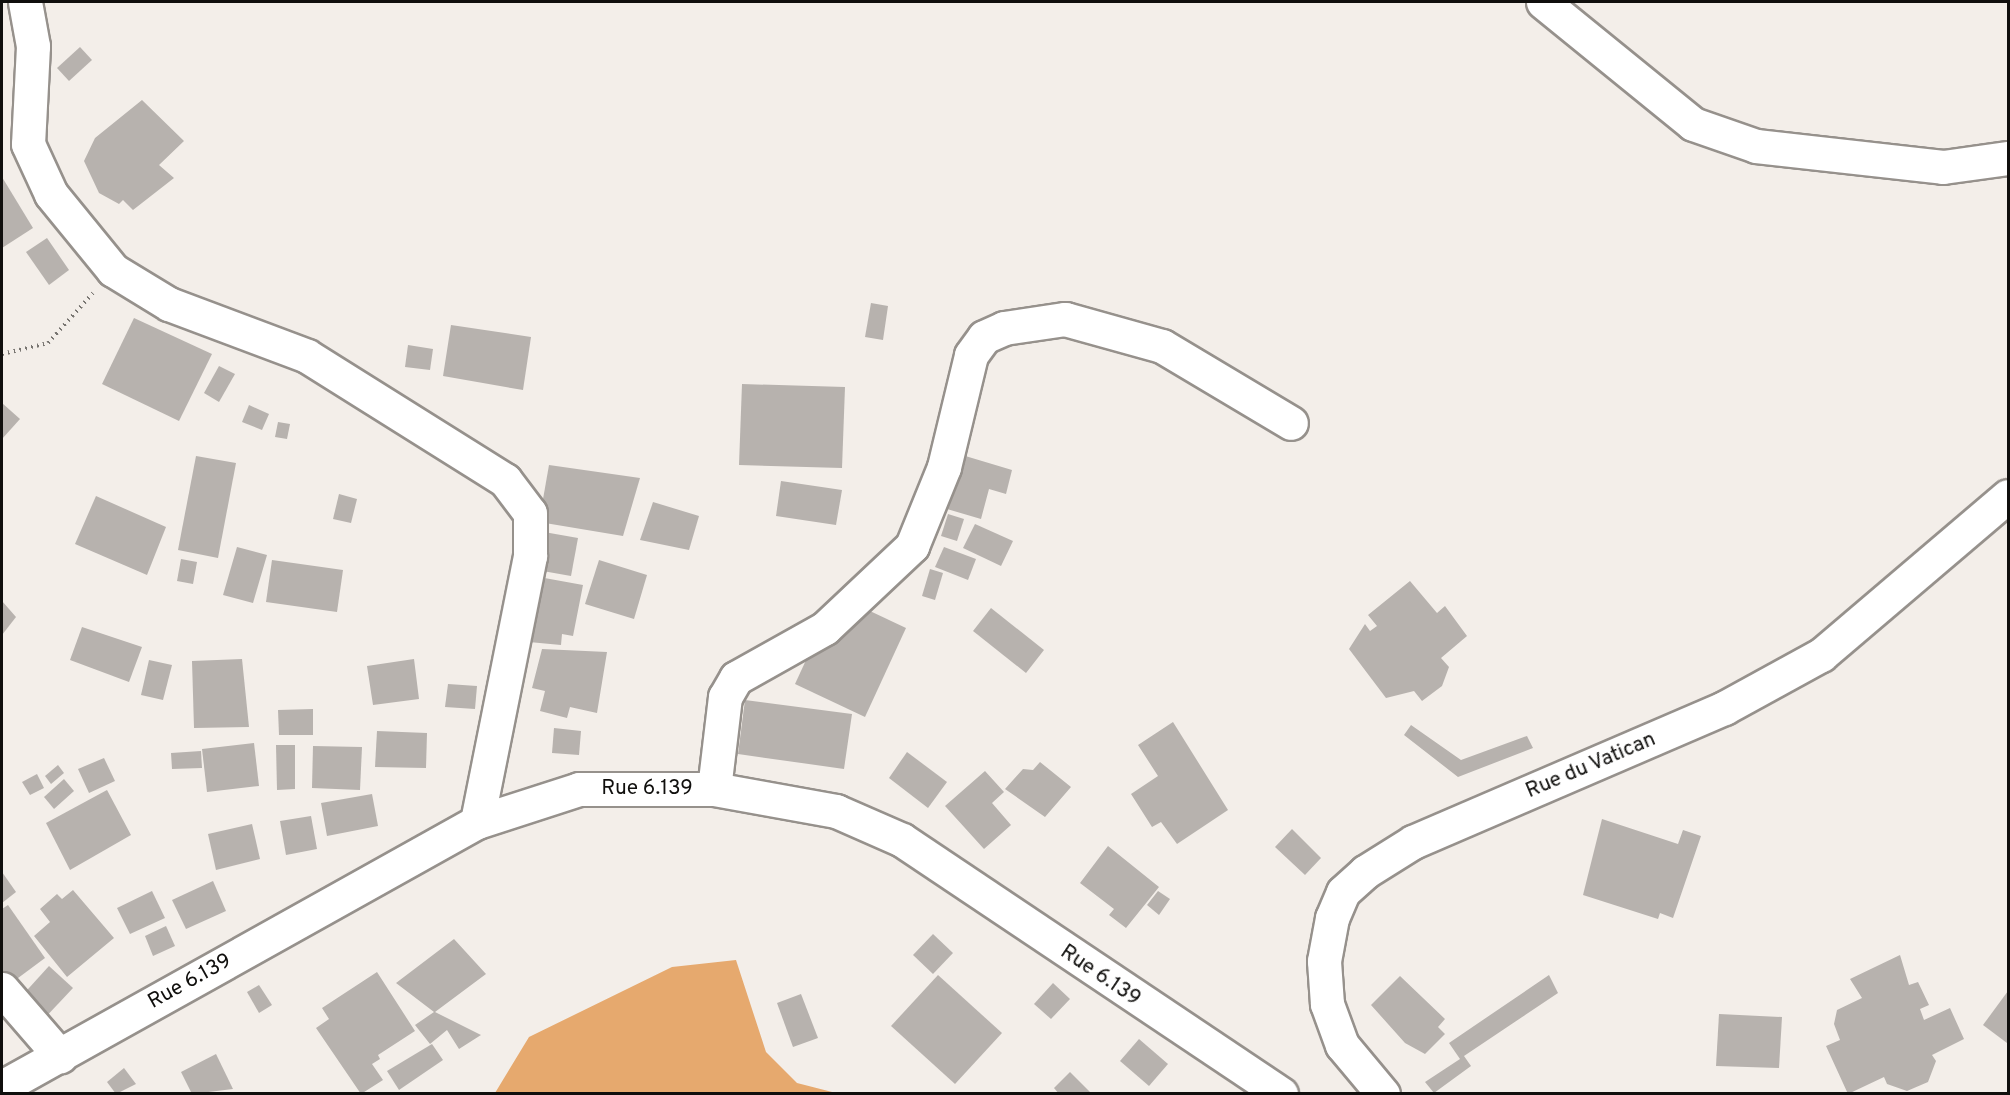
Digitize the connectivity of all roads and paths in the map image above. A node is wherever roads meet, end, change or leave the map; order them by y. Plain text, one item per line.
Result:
1 (26, 2) edge
2 (1543, 2) edge
3 (2008, 158) edge
4 (113, 270) junction
5 (2, 354) edge
6 (1291, 423) dead end
7 (2008, 496) edge
8 (714, 789) junction
9 (477, 822) junction
10 (2, 989) edge
11 (60, 1056) junction
12 (2, 1087) edge
13 (1281, 1094) edge
14 (1383, 1094) edge

1 - 4 street
2 - 3 street
4 - 5 path
4 - 9 street
6 - 8 street
7 - 14 street, Rue du Vatican
8 - 9 street, Rue 6.139
8 - 13 street, Rue 6.139
9 - 11 street, Rue 6.139
10 - 11 street
11 - 12 street, Rue 6.139

